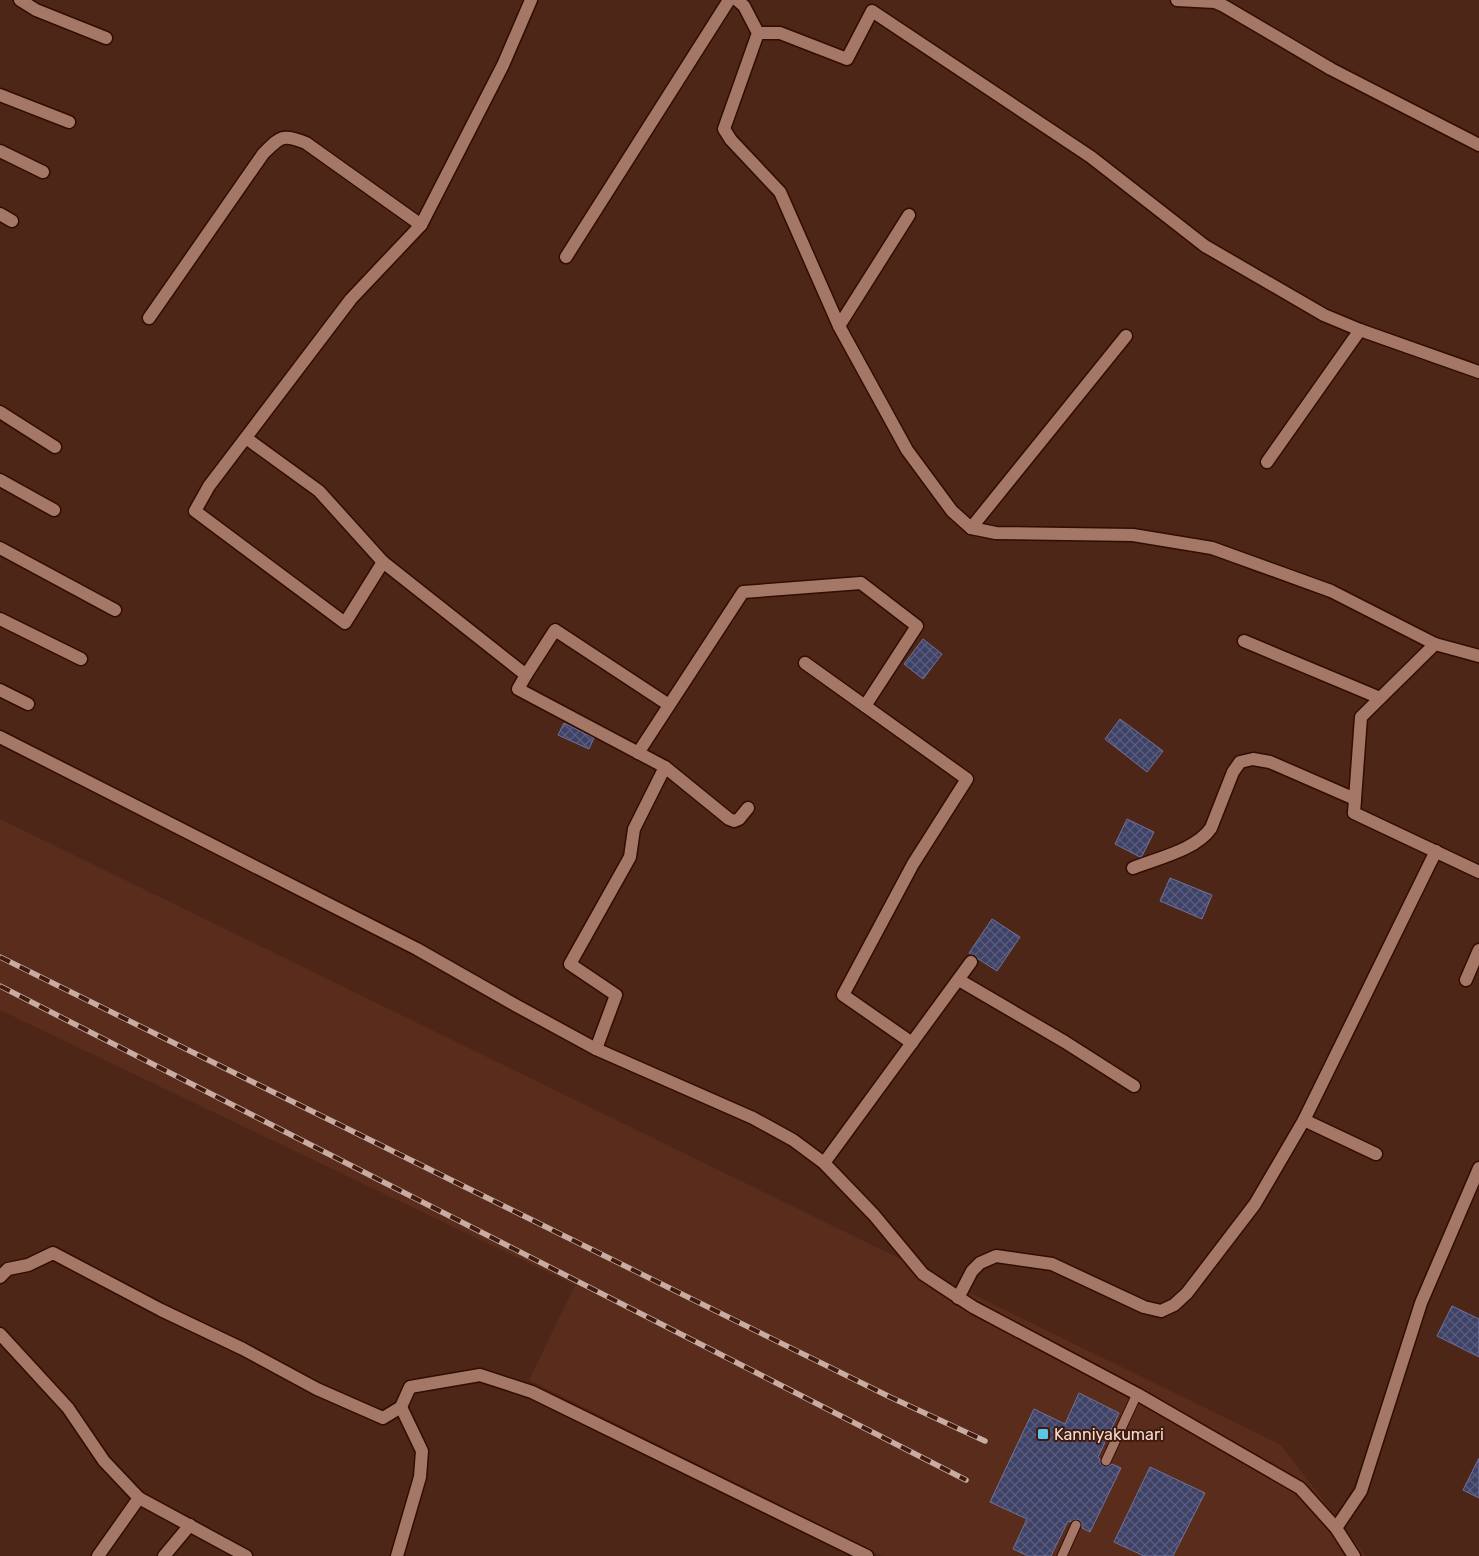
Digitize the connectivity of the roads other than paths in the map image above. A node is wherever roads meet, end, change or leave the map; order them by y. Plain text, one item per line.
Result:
1 (20, 0) edge
2 (531, 0) edge
3 (729, 0) edge
4 (737, 0) edge
5 (1178, 0) edge
6 (758, 33) junction
7 (106, 38) dead end
8 (0, 95) edge
9 (69, 122) dead end
10 (1479, 145) edge
11 (0, 151) edge
12 (43, 172) dead end
13 (0, 214) edge
14 (909, 216) dead end
15 (12, 221) dead end
16 (421, 225) junction
17 (566, 256) dead end
18 (149, 318) dead end
19 (839, 326) junction
20 (1360, 330) junction
21 (1126, 336) dead end
22 (1479, 372) edge
23 (0, 412) edge
24 (246, 438) junction
25 (55, 447) dead end
26 (1267, 462) dead end
27 (0, 480) edge
28 (54, 510) dead end
29 (971, 528) junction
30 (0, 548) edge
31 (383, 562) junction
32 (115, 610) dead end
33 (0, 619) edge
34 (1244, 641) dead end
35 (1435, 644) junction
36 (1479, 656) edge
37 (81, 659) dead end
38 (805, 663) dead end
39 (526, 675) junction
40 (0, 690) edge
41 (1380, 698) junction
42 (28, 704) dead end
43 (669, 705) junction
44 (865, 706) junction
45 (0, 737) edge
46 (638, 753) junction
47 (665, 767) junction
48 (1355, 799) junction
49 (748, 808) dead end
50 (1436, 851) junction
51 (1133, 868) dead end
52 (1479, 872) edge
53 (1479, 950) edge
54 (971, 962) dead end
55 (959, 980) junction
56 (1466, 980) dead end
57 (912, 1043) junction
58 (596, 1048) junction
59 (1134, 1086) dead end
60 (1304, 1120) junction
61 (1376, 1154) dead end
62 (824, 1163) junction
63 (1479, 1168) edge
64 (1474, 1194) edge
65 (0, 1276) edge
66 (958, 1298) junction
67 (0, 1334) edge
68 (1137, 1394) junction
69 (401, 1406) junction
70 (1106, 1461) dead end
71 (139, 1498) junction
72 (190, 1525) junction
73 (1076, 1525) dead end
74 (1336, 1528) junction
75 (98, 1556) edge
76 (164, 1556) edge
77 (246, 1556) edge
78 (397, 1556) edge
79 (867, 1556) edge
80 (1062, 1556) edge
81 (1354, 1556) edge

1 - 7 street
2 - 16 street
3 - 17 street
4 - 6 street
5 - 10 street
6 - 19 street
6 - 20 street
8 - 9 street
11 - 12 street
13 - 15 street
14 - 19 street
16 - 18 street
16 - 24 street
19 - 29 street
20 - 22 street
20 - 26 street
21 - 29 street
23 - 25 street
24 - 31 street
24 - 31 street
27 - 28 street
29 - 35 street
30 - 32 street
31 - 39 street
33 - 37 street
34 - 41 street
35 - 36 street
35 - 41 street
38 - 44 street
39 - 43 street
39 - 46 street
40 - 42 street
41 - 48 street
43 - 44 street
43 - 46 street
44 - 57 street
45 - 58 street
46 - 47 street
47 - 49 street
47 - 58 street
48 - 50 street
48 - 51 street
50 - 52 street
50 - 60 street
53 - 56 street
54 - 55 street
55 - 57 street
55 - 59 street
57 - 62 street
58 - 62 street
60 - 61 street
60 - 66 street
62 - 66 street
63 - 64 street
64 - 74 street
65 - 69 street
66 - 68 street
67 - 71 street
68 - 70 lane
68 - 74 street
69 - 78 street
69 - 79 street
71 - 72 street
71 - 75 street
72 - 76 street
72 - 77 street
73 - 80 lane
74 - 81 street

